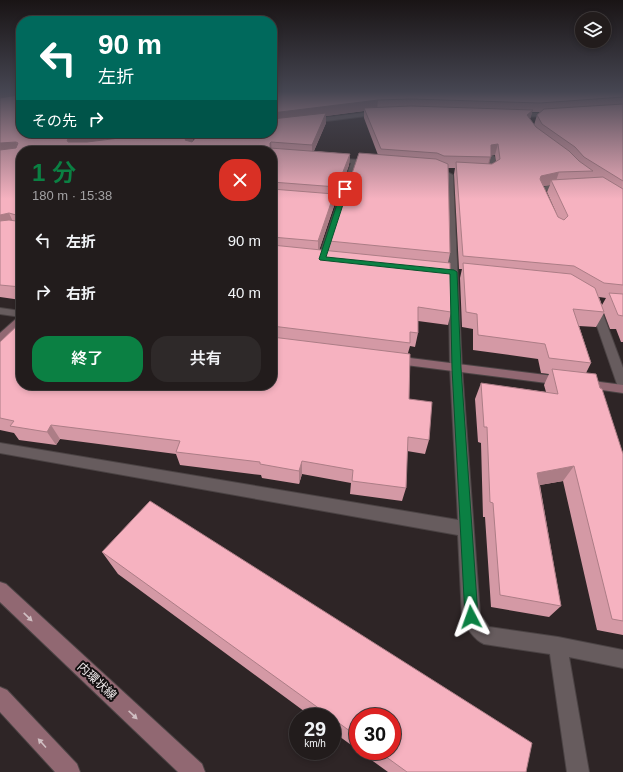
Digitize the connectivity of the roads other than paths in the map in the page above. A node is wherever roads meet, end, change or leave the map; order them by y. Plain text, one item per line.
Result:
1 (184, 138) edge
2 (198, 138) edge
3 (170, 140) edge
4 (196, 145) edge
5 (492, 157) edge
6 (325, 159) edge
7 (355, 161) junction
8 (384, 164) edge
9 (420, 167) edge
10 (456, 170) edge
11 (441, 171) junction
12 (477, 172) edge
13 (571, 188) edge
14 (549, 209) edge
15 (322, 259) edge
16 (595, 300) edge
17 (0, 311) edge
18 (16, 313) edge
19 (16, 325) edge
20 (0, 339) edge
21 (380, 358) edge
22 (456, 368) junction
23 (623, 384) edge
24 (623, 389) edge
25 (0, 448) edge
26 (466, 529) junction
27 (0, 590) edge
28 (558, 646) junction
29 (623, 659) edge
30 (0, 697) edge
31 (69, 772) edge
32 (194, 772) edge
33 (578, 772) edge

1 - 3 street
2 - 4 street
5 - 12 street
6 - 7 street
7 - 8 street
7 - 15 street
9 - 11 street
10 - 11 street
11 - 22 street
13 - 14 street
16 - 23 street
17 - 18 street
19 - 20 street
21 - 22 street
22 - 24 street
22 - 26 street
25 - 26 street
26 - 28 street
27 -> 32 street, 内環状線
28 - 29 street
28 - 33 street
31 -> 30 street

